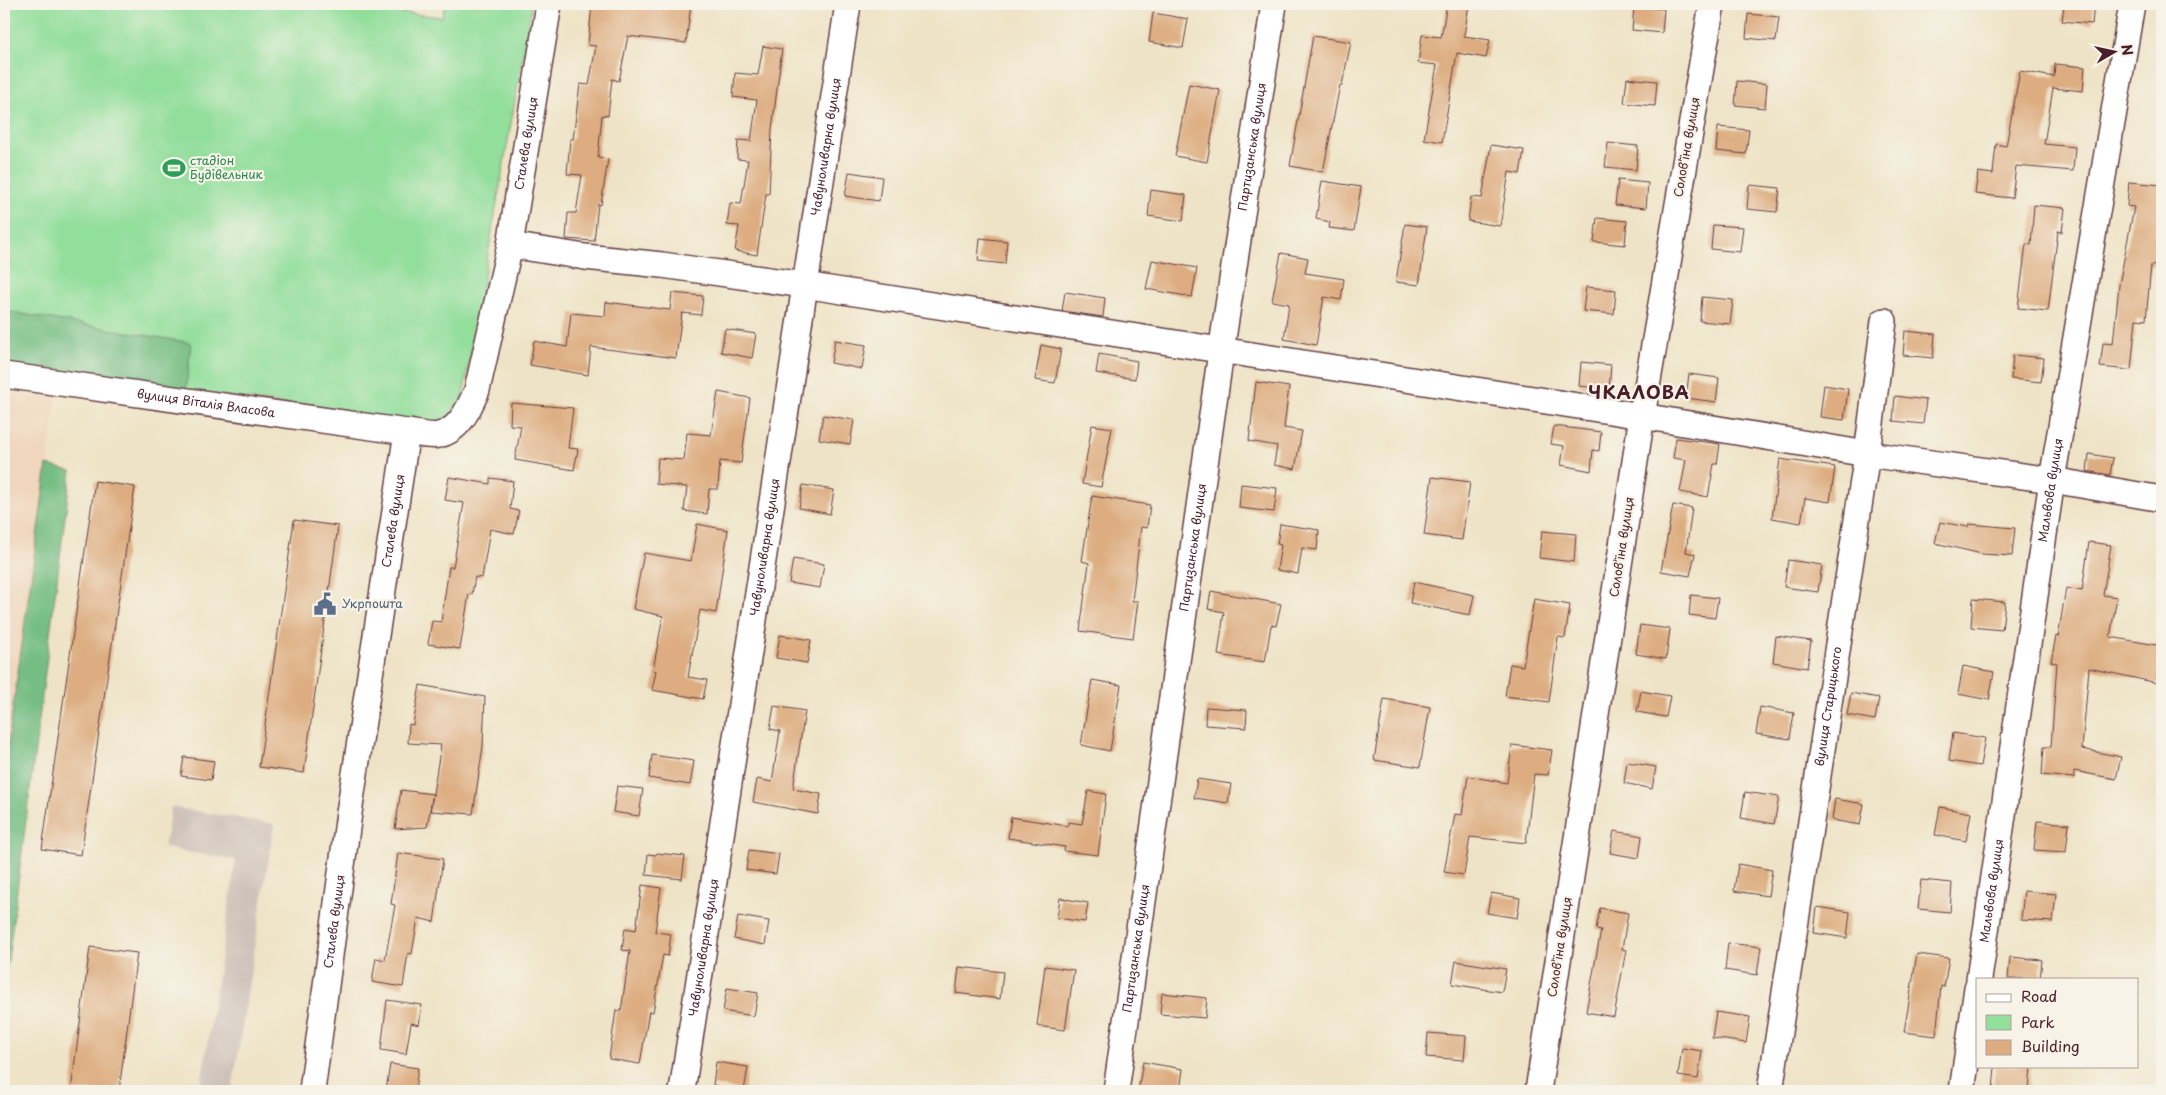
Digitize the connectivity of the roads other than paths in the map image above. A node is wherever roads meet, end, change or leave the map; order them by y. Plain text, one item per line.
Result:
1 (549, 4) edge
2 (848, 4) edge
3 (1274, 4) edge
4 (1712, 4) edge
5 (2132, 4) edge
6 (510, 245) junction
7 (804, 285) junction
8 (1884, 321) dead end
9 (1221, 352) junction
10 (4, 375) edge
11 (1642, 416) junction
12 (407, 432) junction
13 (1867, 454) junction
14 (2052, 480) junction
15 (2162, 499) edge
16 (1979, 978) edge
17 (1976, 995) edge
18 (312, 1091) edge
19 (682, 1091) edge
20 (1116, 1091) edge
21 (1538, 1091) edge
22 (1770, 1091) edge
23 (1962, 1091) edge

1 - 6 street, Сталева вулиця
2 - 7 street, Чавуноливарна вулиця
3 - 9 street, Партизанська вулиця
4 - 11 street, Соловʼїна вулиця
5 - 14 street, Мальвова вулиця
6 - 7 street
6 - 12 street, Сталева вулиця
7 - 9 street
7 - 19 street, Чавуноливарна вулиця
8 - 13 street, вулиця Старицького
9 - 11 street
9 - 20 street, Партизанська вулиця
10 - 12 street, вулиця Віталія Власова
11 - 13 street
11 - 21 street, Соловʼїна вулиця
12 - 18 street, Сталева вулиця
13 - 14 street
13 - 22 street, вулиця Старицького
14 - 15 street
14 - 16 street, Мальвова вулиця
17 - 23 street

